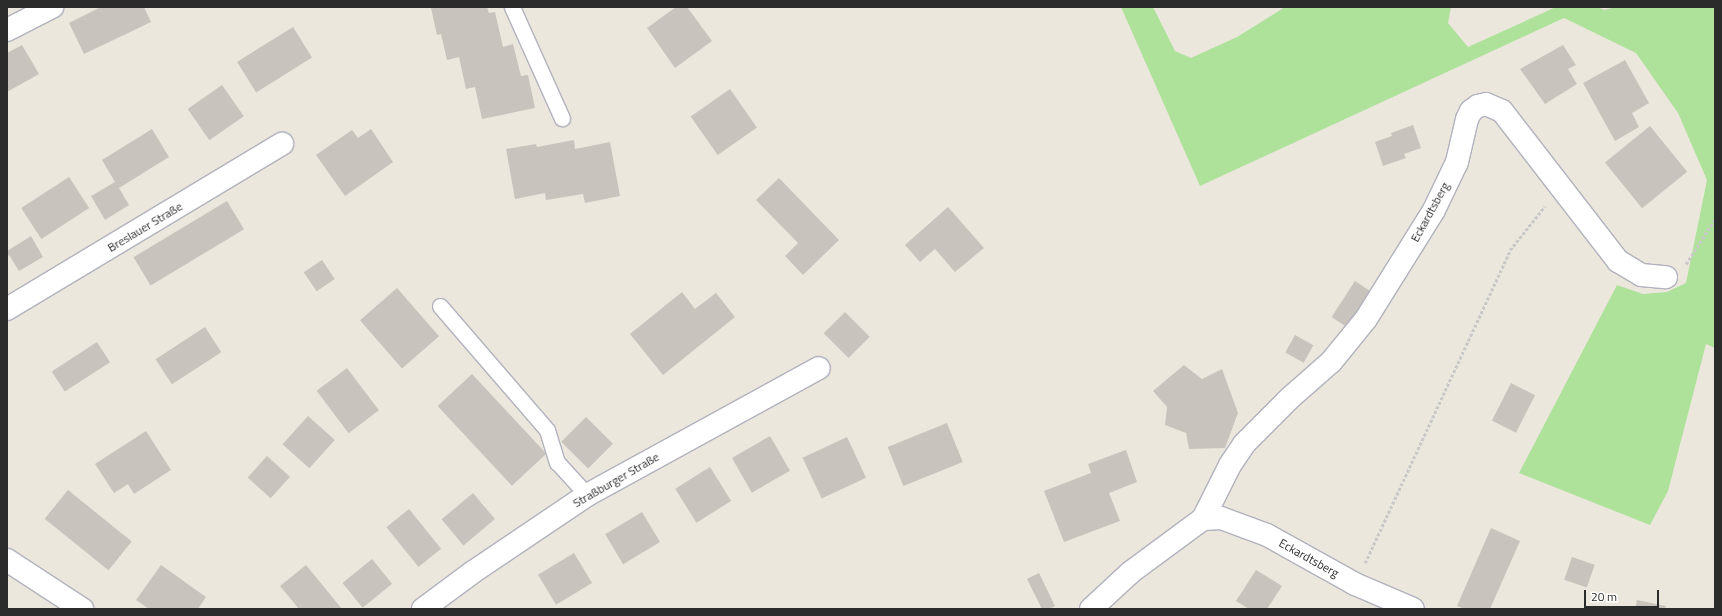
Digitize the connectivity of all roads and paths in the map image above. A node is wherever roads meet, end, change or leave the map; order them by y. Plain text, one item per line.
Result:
1 (52, 7) edge
2 (512, 7) edge
3 (7, 30) edge
4 (562, 118) dead end
5 (282, 144) dead end
6 (1561, 187) junction
7 (1715, 219) edge
8 (1666, 277) joint
9 (440, 306) dead end
10 (7, 309) edge
11 (819, 368) dead end
12 (587, 495) junction
13 (1203, 519) junction
14 (7, 560) edge
15 (1355, 584) junction
16 (82, 609) edge
17 (423, 609) edge
18 (1091, 609) edge
19 (1412, 609) edge

1 - 3 street
2 - 4 lane
5 - 10 street, Breslauer Straße
6 - 8 street, Eckardtsberg
6 - 13 street, Eckardtsberg
6 - 15 path
7 - 8 path
9 - 12 lane
11 - 12 street, Straßburger Straße
12 - 17 street, Straßburger Straße
13 - 15 street, Eckardtsberg
13 - 18 street, Eckardtsberg
14 - 16 street
15 - 19 street, Eckardtsberg

